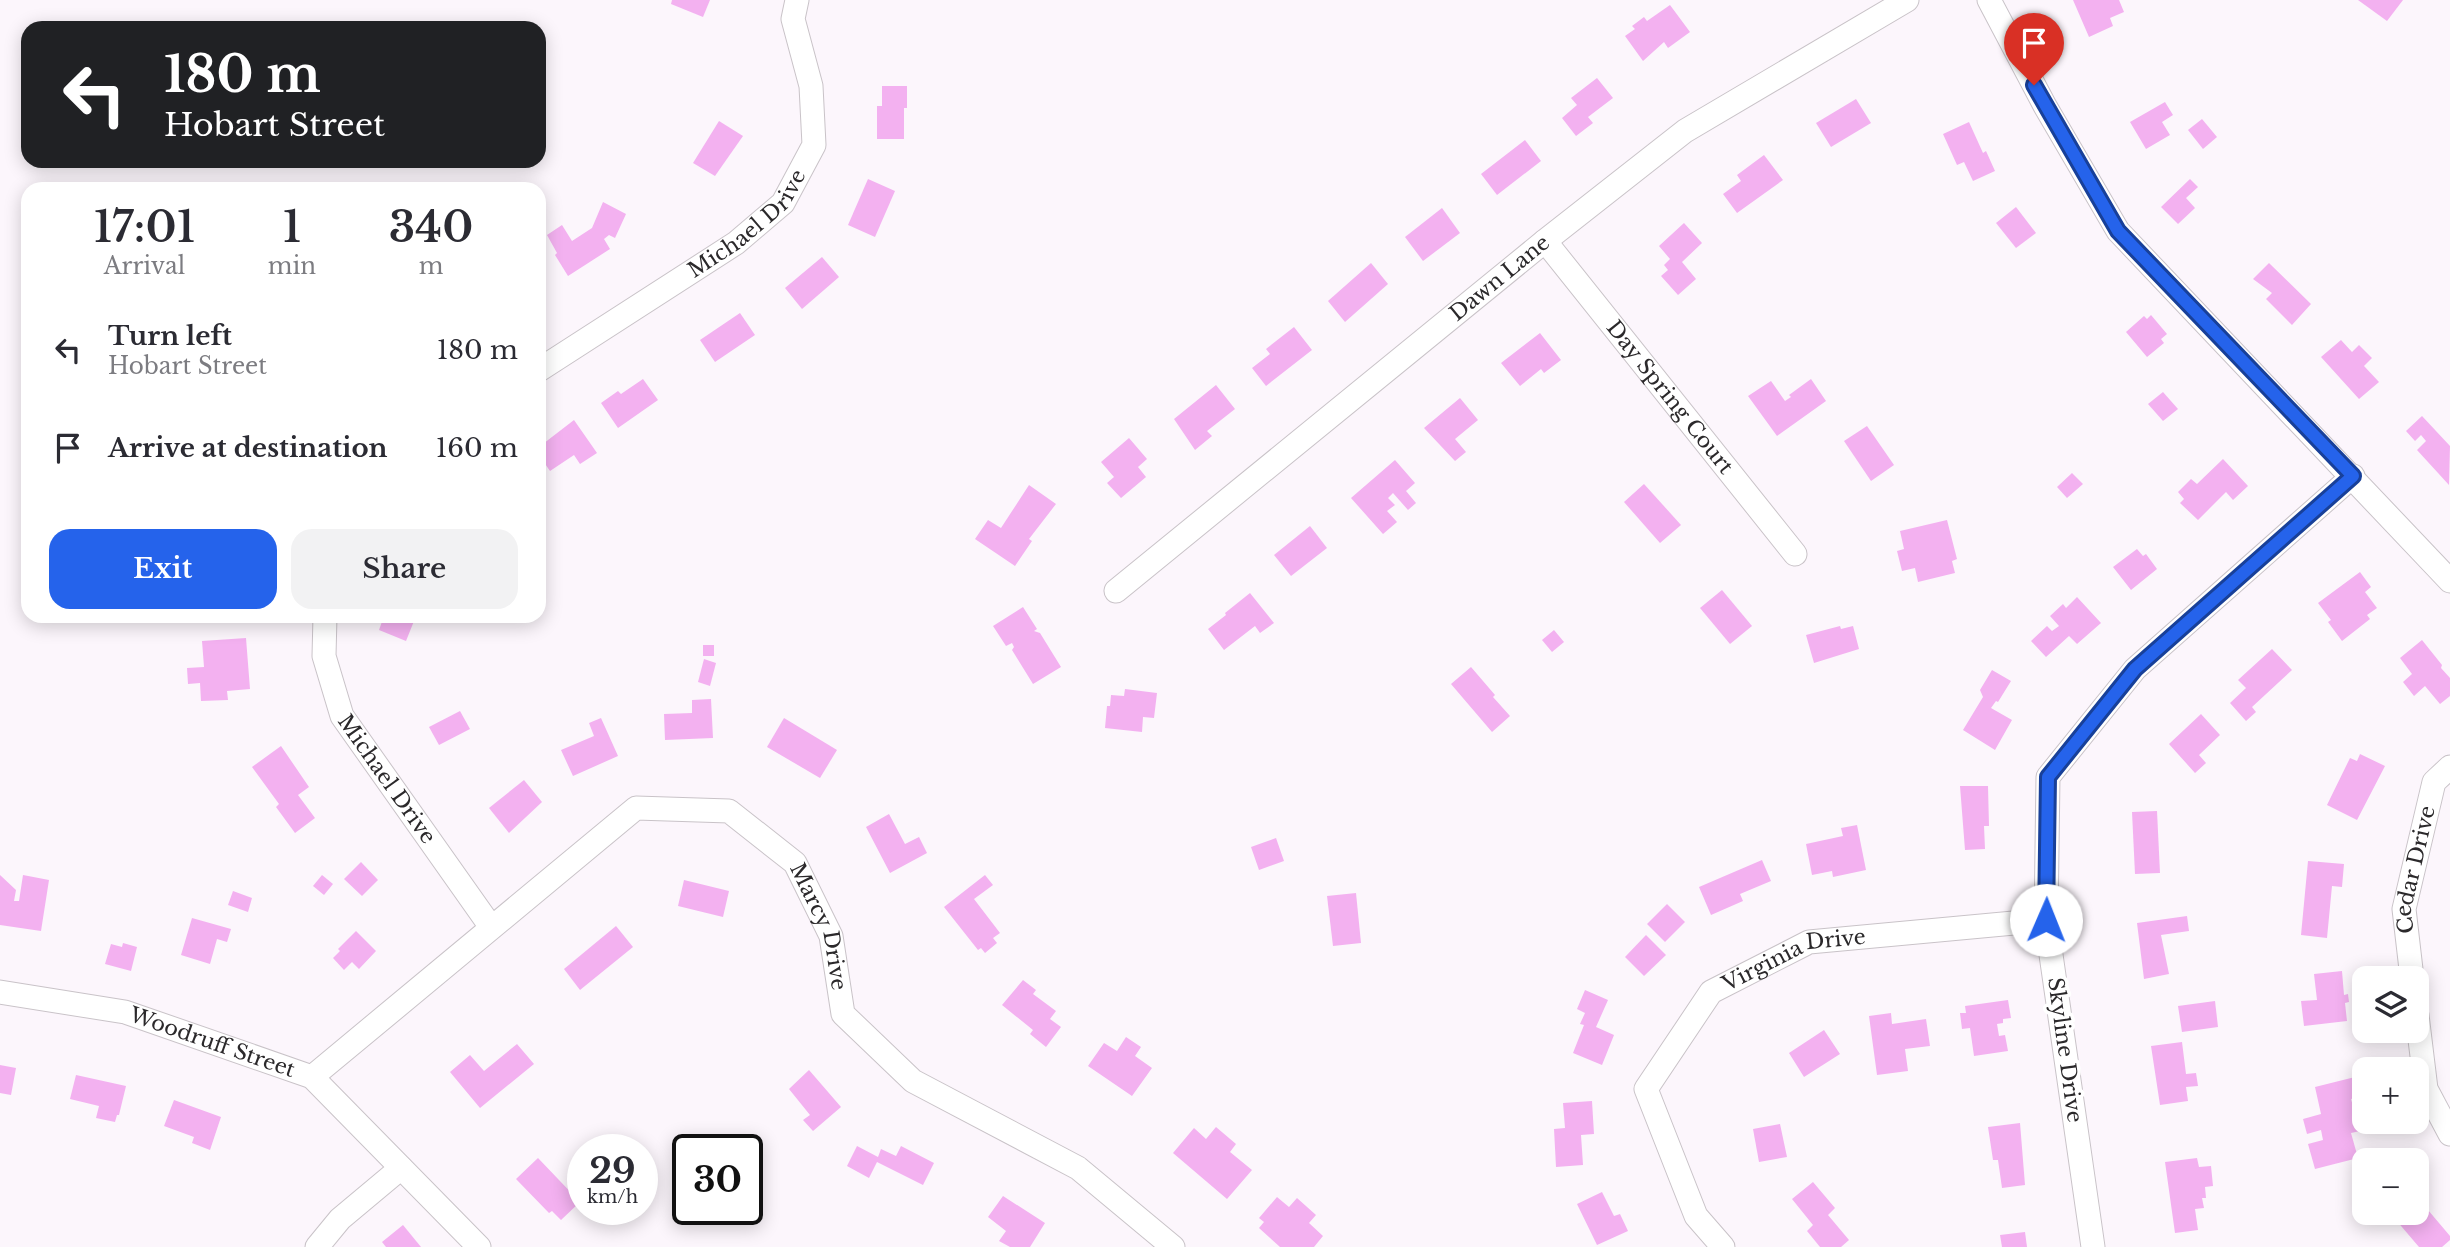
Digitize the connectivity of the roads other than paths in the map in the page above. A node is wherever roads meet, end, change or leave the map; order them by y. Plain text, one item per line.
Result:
1 (797, 0) edge
2 (1907, 0) edge
3 (1989, 0) edge
4 (1545, 241) junction
5 (546, 365) edge
6 (2353, 476) junction
7 (1795, 554) dead end
8 (2450, 581) edge
9 (1116, 591) dead end
10 (324, 623) edge
11 (2450, 767) edge
12 (2046, 920) junction
13 (491, 927) junction
14 (2411, 966) edge
15 (0, 992) edge
16 (2420, 1043) edge
17 (312, 1077) junction
18 (2450, 1134) edge
19 (401, 1168) junction
20 (317, 1247) edge
21 (479, 1247) edge
22 (1173, 1247) edge
23 (1723, 1247) edge
24 (2093, 1247) edge

1 - 5 street, Michael Drive
2 - 4 street, Dawn Lane
3 - 6 street
4 - 7 street, Day Spring Court
4 - 9 street, Dawn Lane
6 - 8 street
6 - 12 street, Skyline Drive
10 - 13 street, Michael Drive
11 - 14 street, Cedar Drive
12 - 23 street, Virginia Drive
12 - 24 street, Skyline Drive
13 - 17 street, Marcy Drive
13 - 22 street, Marcy Drive
15 - 17 street, Woodruff Street
16 - 18 street
17 - 19 street, Woodruff Street
19 - 20 street
19 - 21 street, Woodruff Street

